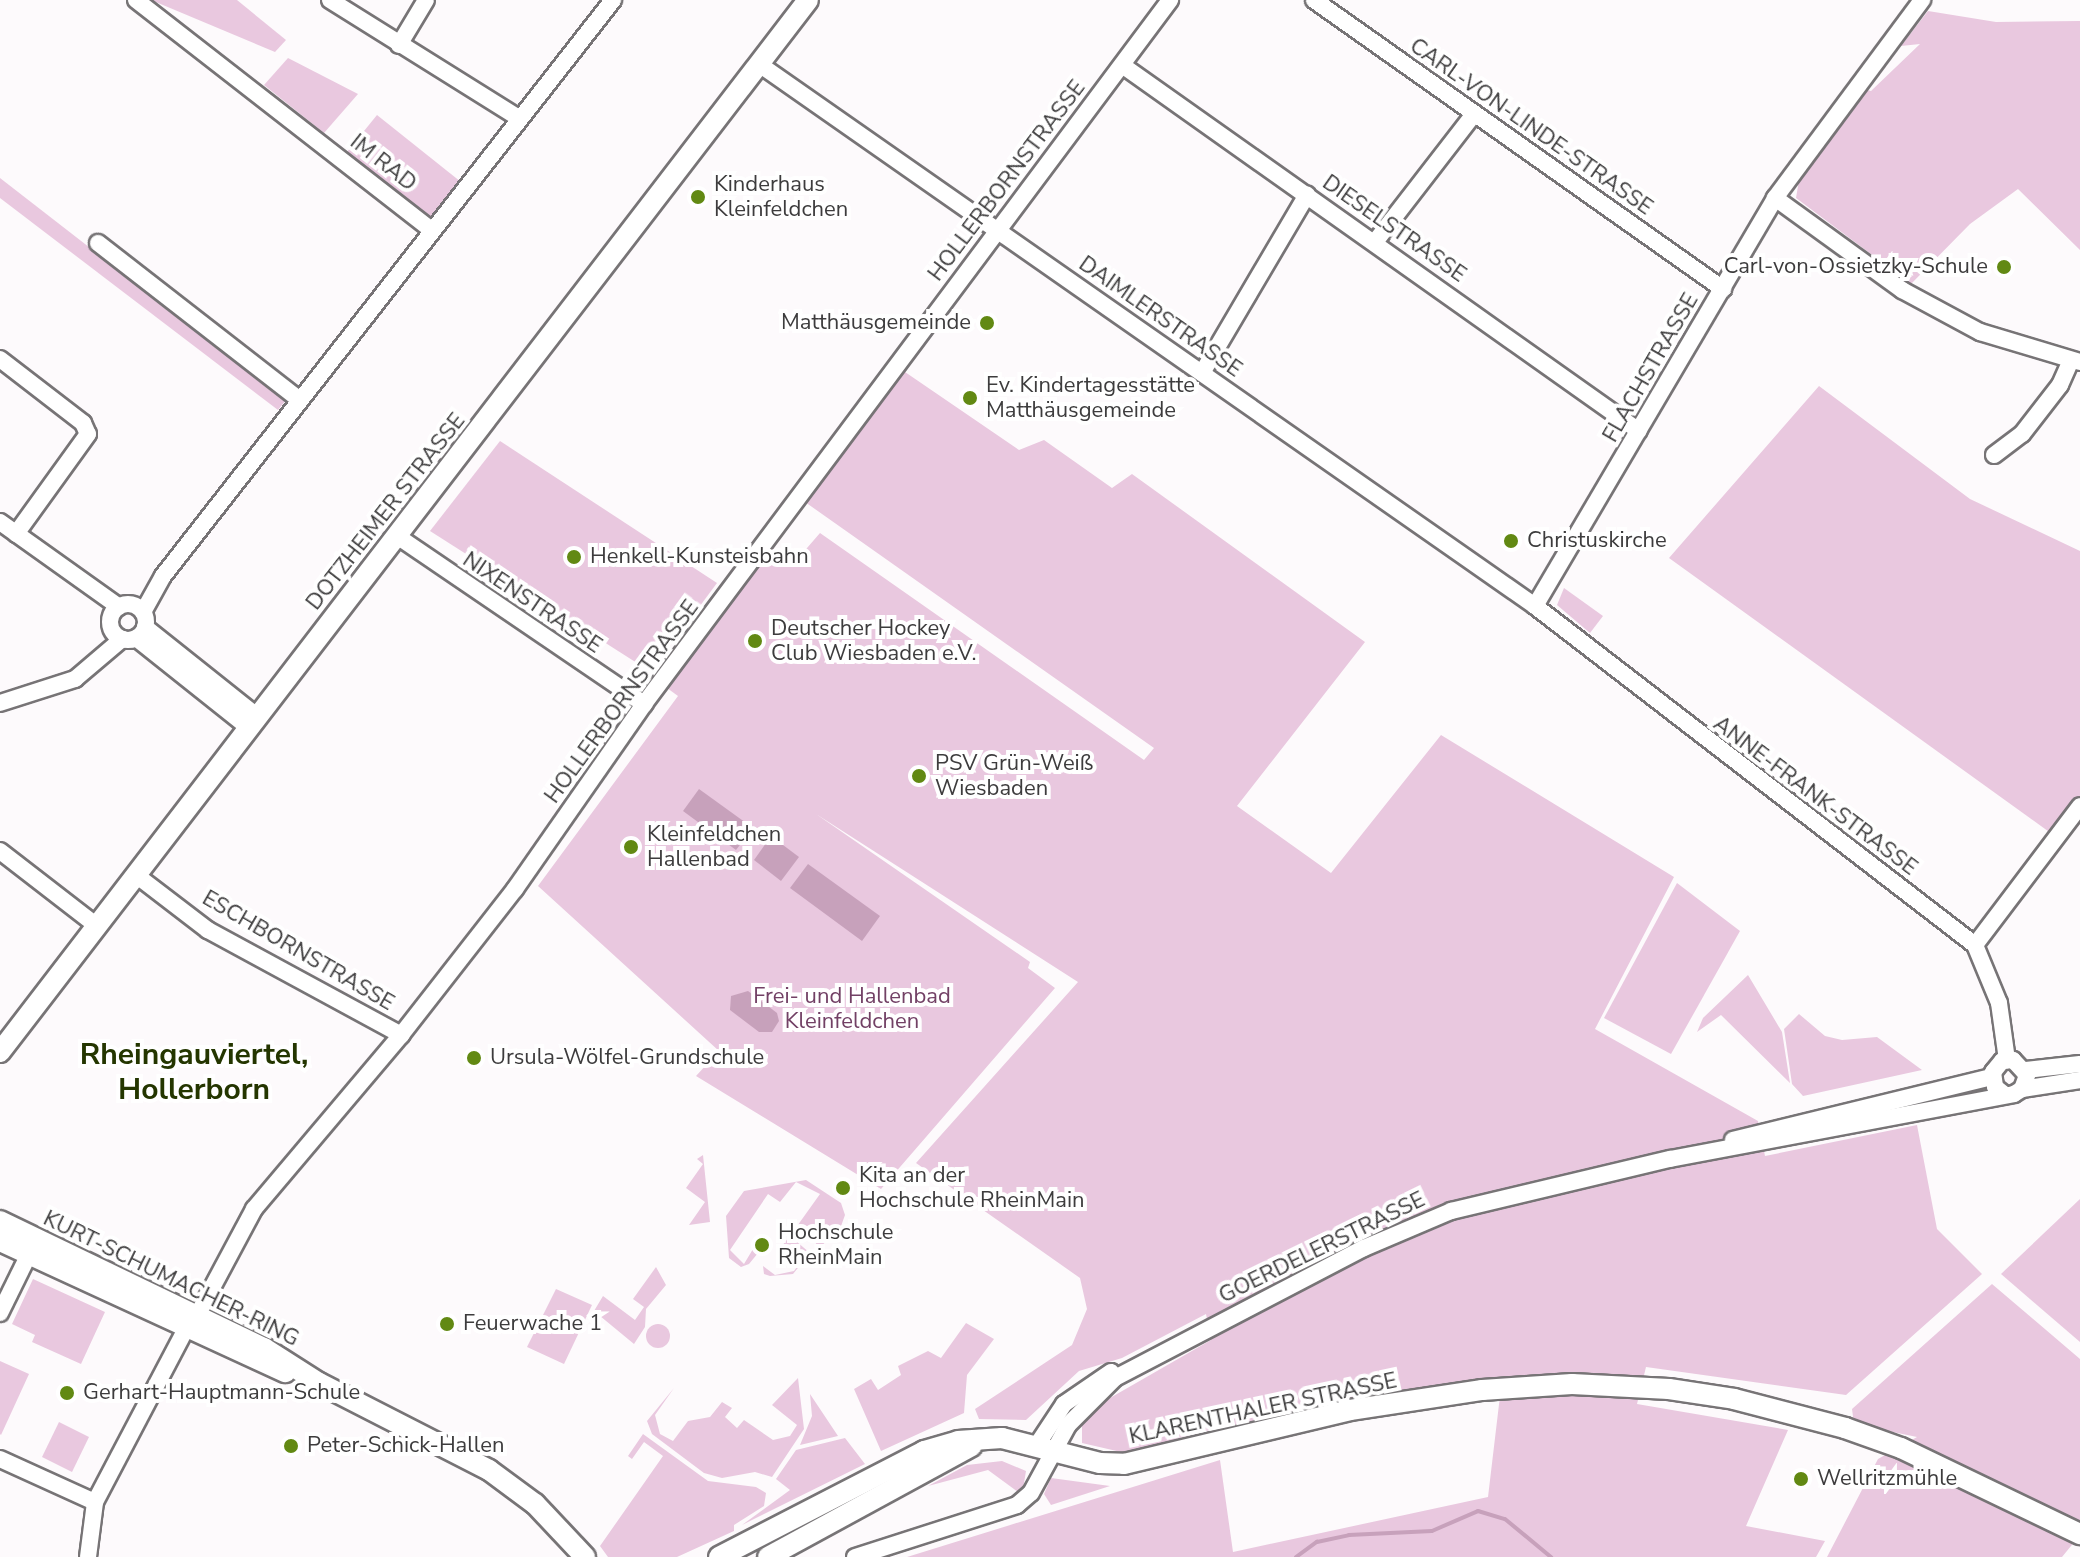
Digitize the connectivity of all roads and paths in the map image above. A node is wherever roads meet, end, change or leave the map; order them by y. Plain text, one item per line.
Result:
1 (136, 0) edge
2 (330, 0) edge
3 (426, 0) edge
4 (613, 0) edge
5 (808, 0) edge
6 (1170, 0) edge
7 (1314, 0) edge
8 (1922, 0) edge
9 (399, 45) junction
10 (759, 64) junction
11 (1122, 65) junction
12 (1474, 114) junction
13 (519, 118) junction
14 (1307, 195) junction
15 (1775, 198) junction
16 (431, 230) junction
17 (998, 231) junction
18 (1375, 242) junction
19 (98, 243) dead end
20 (1723, 289) junction
21 (0, 359) edge
22 (2076, 361) edge
23 (1202, 373) junction
24 (300, 400) junction
25 (1639, 431) junction
26 (1994, 455) dead end
27 (0, 522) edge
28 (16, 534) junction
29 (397, 536) junction
30 (1535, 606) junction
31 (128, 622) junction
32 (0, 703) edge
33 (644, 704) junction
34 (253, 722) junction
35 (2080, 806) edge
36 (0, 851) edge
37 (136, 875) junction
38 (97, 926) junction
39 (1975, 945) junction
40 (401, 1035) junction
41 (0, 1052) edge
42 (2007, 1060) junction
43 (2080, 1064) edge
44 (2026, 1070) junction
45 (1992, 1077) junction
46 (2080, 1080) edge
47 (2022, 1089) junction
48 (2004, 1094) junction
49 (1670, 1159) junction
50 (0, 1221) edge
51 (0, 1241) edge
52 (33, 1246) junction
53 (0, 1313) edge
54 (192, 1321) junction
55 (1002, 1438) junction
56 (1045, 1447) junction
57 (0, 1459) edge
58 (95, 1502) junction
59 (548, 1516) junction
60 (2080, 1534) edge
61 (88, 1557) edge
62 (573, 1557) edge
63 (585, 1557) edge
64 (719, 1557) edge
65 (768, 1557) edge
66 (855, 1557) edge

1 - 16 street, IM RAD
2 - 9 street
3 - 9 street
4 - 13 street
5 - 10 main road, DOTZHEIMER STRASSE
6 - 11 street, HOLLERBORNSTRASSE
7 - 12 street, CARL-VON-LINDE-STRASSE
8 - 15 street, FLACHSTRASSE
9 - 13 street
10 - 17 street, DAIMLERSTRASSE
10 - 29 main road, DOTZHEIMER STRASSE
11 - 14 street, DIESELSTRASSE
11 - 17 street, HOLLERBORNSTRASSE
12 - 18 street
12 - 20 street, CARL-VON-LINDE-STRASSE
13 - 16 street
14 - 18 street, DIESELSTRASSE
14 - 23 street
15 - 20 street, FLACHSTRASSE
15 - 22 street
16 - 24 street
17 - 23 street, DAIMLERSTRASSE
17 - 33 street, HOLLERBORNSTRASSE
18 - 25 street, DIESELSTRASSE
19 - 24 street
20 - 25 street, FLACHSTRASSE
21 - 28 street
22 - 26 street
23 - 30 street, DAIMLERSTRASSE
24 - 31 street
25 - 30 street, FLACHSTRASSE
27 - 28 street
28 - 31 street
29 - 33 street, NIXENSTRASSE
29 - 34 main road, DOTZHEIMER STRASSE
30 - 39 street, ANNE-FRANK-STRASSE
31 - 32 street
31 - 34 street
33 - 40 street, HOLLERBORNSTRASSE
34 - 37 main road, DOTZHEIMER STRASSE
35 - 39 street
36 - 38 street
37 - 38 main road, DOTZHEIMER STRASSE
37 - 40 street, ESCHBORNSTRASSE
38 - 41 main road, DOTZHEIMER STRASSE
39 - 42 street, ANNE-FRANK-STRASSE
40 - 54 street, HOLLERBORNSTRASSE
42 - 44 street
42 - 45 street
43 - 44 street
44 - 47 street
45 - 48 street
45 - 49 street, GOERDELERSTRASSE
46 - 47 street, GOERDELERSTRASSE
47 - 48 street, GOERDELERSTRASSE
48 - 49 street, GOERDELERSTRASSE
49 - 56 street, GOERDELERSTRASSE
50 - 52 main road, KURT-SCHUMACHER-RING
51 - 52 main road, KURT-SCHUMACHER-RING
52 - 53 street
52 - 54 main road, KURT-SCHUMACHER-RING
54 - 58 street, HOLLERBORNSTRASSE
54 - 59 main road, KURT-SCHUMACHER-RING
55 - 56 main road, KLARENTHALER STRASSE
55 - 64 main road, KLARENTHALER STRASSE
55 - 65 main road, KLARENTHALER STRASSE
56 - 60 main road, KLARENTHALER STRASSE
56 - 66 street
57 - 58 street
58 - 61 street
59 - 62 main road, KURT-SCHUMACHER-RING
59 - 63 main road, KURT-SCHUMACHER-RING

